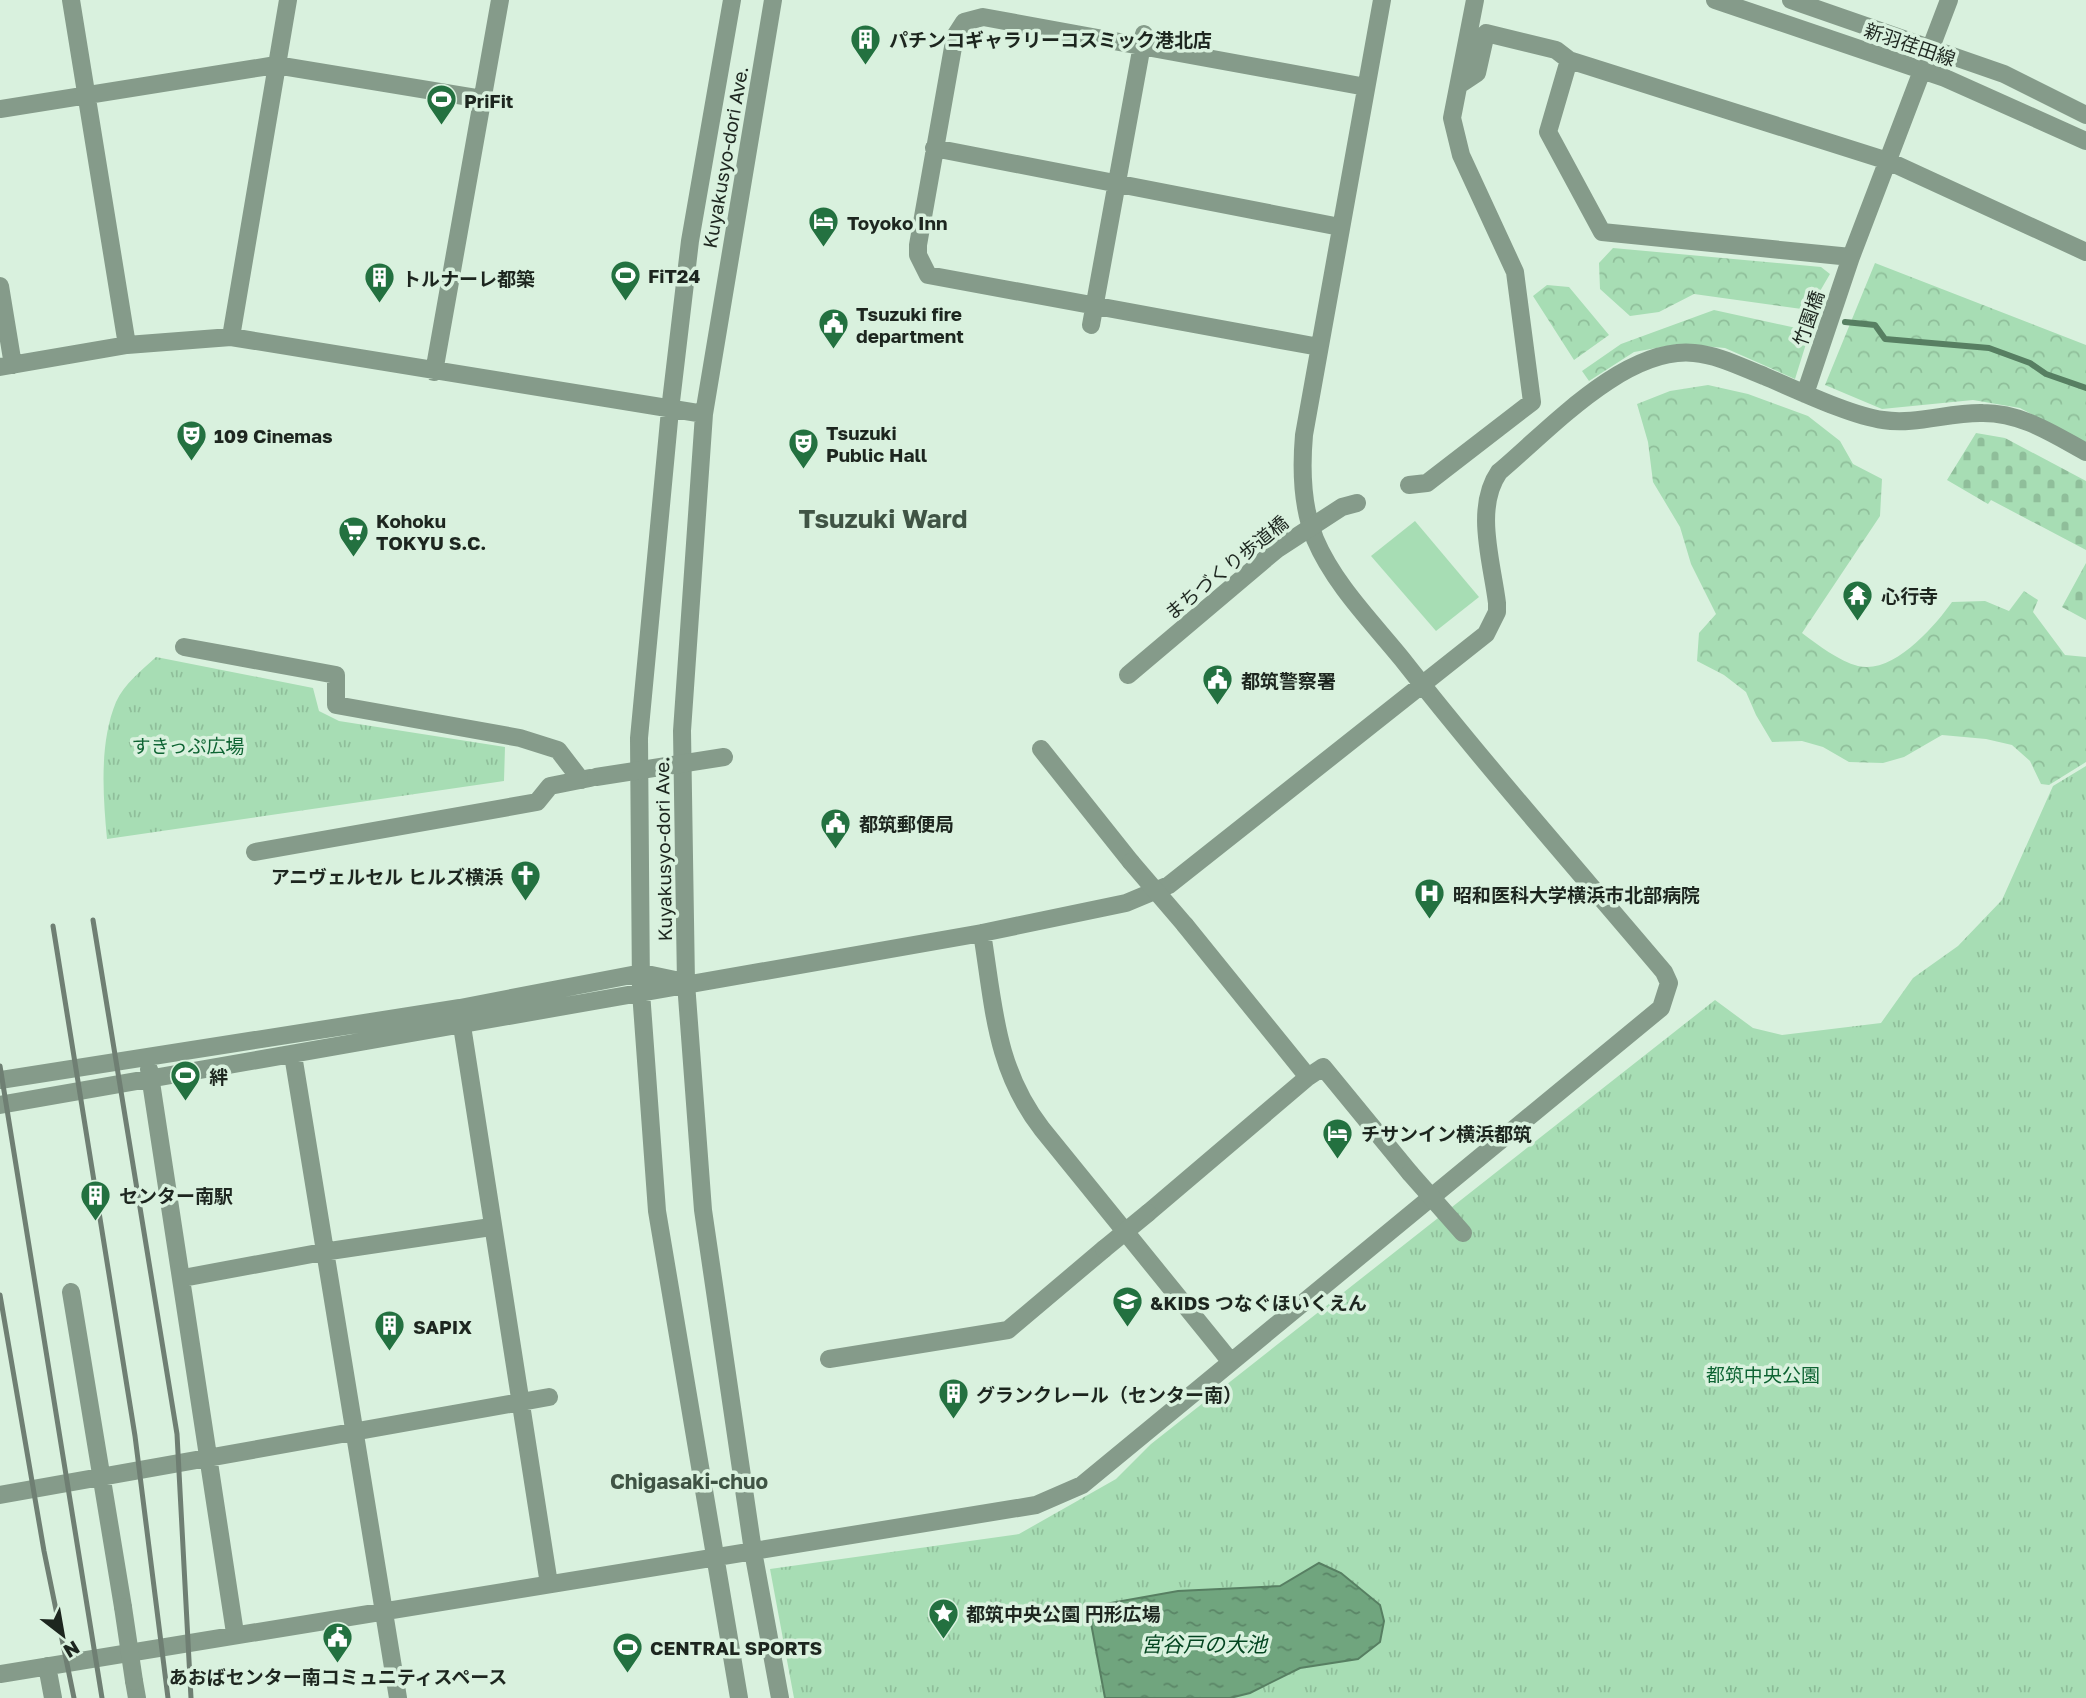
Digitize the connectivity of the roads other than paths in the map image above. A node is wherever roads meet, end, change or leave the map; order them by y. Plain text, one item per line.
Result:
1 (71, 0) edge
2 (289, 0) edge
3 (500, 0) edge
4 (732, 0) edge
5 (773, 0) edge
6 (1382, 0) edge
7 (1475, 0) edge
8 (1714, 0) edge
9 (1791, 0) edge
10 (1949, 0) edge
11 (1143, 40) junction
12 (1932, 47) junction
13 (1569, 60) junction
14 (276, 65) junction
15 (1924, 70) junction
16 (1459, 85) junction
17 (1366, 87) junction
18 (86, 96) junction
19 (482, 99) junction
20 (0, 109) edge
21 (2086, 115) edge
22 (2086, 141) edge
23 (933, 148) junction
24 (1888, 161) junction
25 (1117, 184) junction
26 (1340, 227) junction
27 (2086, 252) edge
28 (1851, 257) junction
29 (0, 286) edge
30 (1092, 316) junction
31 (231, 337) junction
32 (127, 345) junction
33 (1319, 347) junction
34 (6, 366) edge
35 (434, 372) junction
36 (1805, 394) junction
37 (670, 410) junction
38 (704, 414) junction
39 (2086, 452) edge
40 (1409, 485) dead end
41 (1357, 503) dead end
42 (184, 647) dead end
43 (1128, 675) dead end
44 (1422, 685) junction
45 (1041, 749) dead end
46 (724, 757) dead end
47 (589, 778) junction
48 (256, 852) dead end
49 (982, 933) junction
50 (642, 974) junction
51 (687, 983) junction
52 (641, 992) junction
53 (461, 1016) junction
54 (293, 1055) junction
55 (148, 1058) junction
56 (1308, 1077) junction
57 (151, 1079) junction
58 (0, 1080) edge
59 (0, 1105) edge
60 (491, 1227) junction
61 (1462, 1233) dead end
62 (323, 1252) junction
63 (183, 1278) junction
64 (71, 1292) dead end
65 (829, 1359) dead end
66 (1231, 1362) junction
67 (549, 1397) dead end
68 (522, 1404) junction
69 (354, 1433) junction
70 (211, 1459) junction
71 (101, 1478) junction
72 (0, 1495) edge
73 (753, 1551) junction
74 (715, 1556) junction
75 (549, 1584) junction
76 (384, 1612) junction
77 (235, 1633) junction
78 (47, 1666) junction
79 (0, 1674) edge
80 (135, 1690) edge
81 (53, 1698) edge
82 (398, 1698) edge
83 (739, 1698) edge
84 (780, 1698) edge

1 - 18 street
2 - 14 street
3 - 19 street
4 - 37 street, Kuyakusyo-dori Ave.
5 - 38 street, Kuyakusyo-dori Ave.
6 - 17 street
7 - 16 street
8 - 15 street, 新羽荏田線
9 - 12 street, 新羽荏田線
10 - 12 street, 竹園橋
11 - 17 street
11 - 23 street
11 - 25 street
12 - 15 street, 竹園橋
12 - 21 street, 新羽荏田線
13 - 16 street
13 - 24 street
13 - 28 street
14 - 18 street
14 - 19 street
14 - 31 street
15 - 22 street, 新羽荏田線
15 - 24 street, 竹園橋
16 - 40 street
17 - 26 street
18 - 20 street
18 - 32 street
19 - 35 street
23 - 25 street
23 - 30 street
24 - 27 street
24 - 28 street, 竹園橋
25 - 26 street
25 - 30 street
26 - 33 street
28 - 36 street, 竹園橋
29 - 34 street
30 - 33 street
31 - 32 street
31 - 35 street
32 - 34 street
33 - 44 street
35 - 37 street
36 - 39 street
36 - 44 street
37 - 38 street
37 - 50 street, Kuyakusyo-dori Ave.
38 - 51 street, Kuyakusyo-dori Ave.
41 - 43 street, まちづくり歩道橋, bridge
42 - 47 street
44 - 49 street
44 - 66 street
45 - 56 street, bridge
46 - 47 street, bridge
47 - 48 street
49 - 51 street
49 - 66 street
50 - 51 street
50 - 52 street, Kuyakusyo-dori Ave.
50 - 53 street
51 - 52 street
51 - 73 street, Kuyakusyo-dori Ave.
52 - 53 street
52 - 74 street
53 - 54 street
53 - 55 street
53 - 60 street
54 - 57 street
54 - 62 street
55 - 57 street
55 - 58 street
56 - 61 street, bridge
56 - 65 street, bridge
57 - 59 street
57 - 63 street
60 - 62 street
60 - 68 street
62 - 63 street
62 - 69 street
63 - 70 street
64 - 71 street
66 - 73 street
67 - 68 street
68 - 69 street
68 - 75 street
69 - 70 street
69 - 76 street
70 - 71 street
70 - 77 street
71 - 72 street
71 - 80 street, bridge
73 - 74 street
73 - 84 street, Kuyakusyo-dori Ave.
74 - 75 street
74 - 83 street
75 - 76 street
76 - 77 street
76 - 82 street
77 - 78 street
78 - 79 street
78 - 81 street

